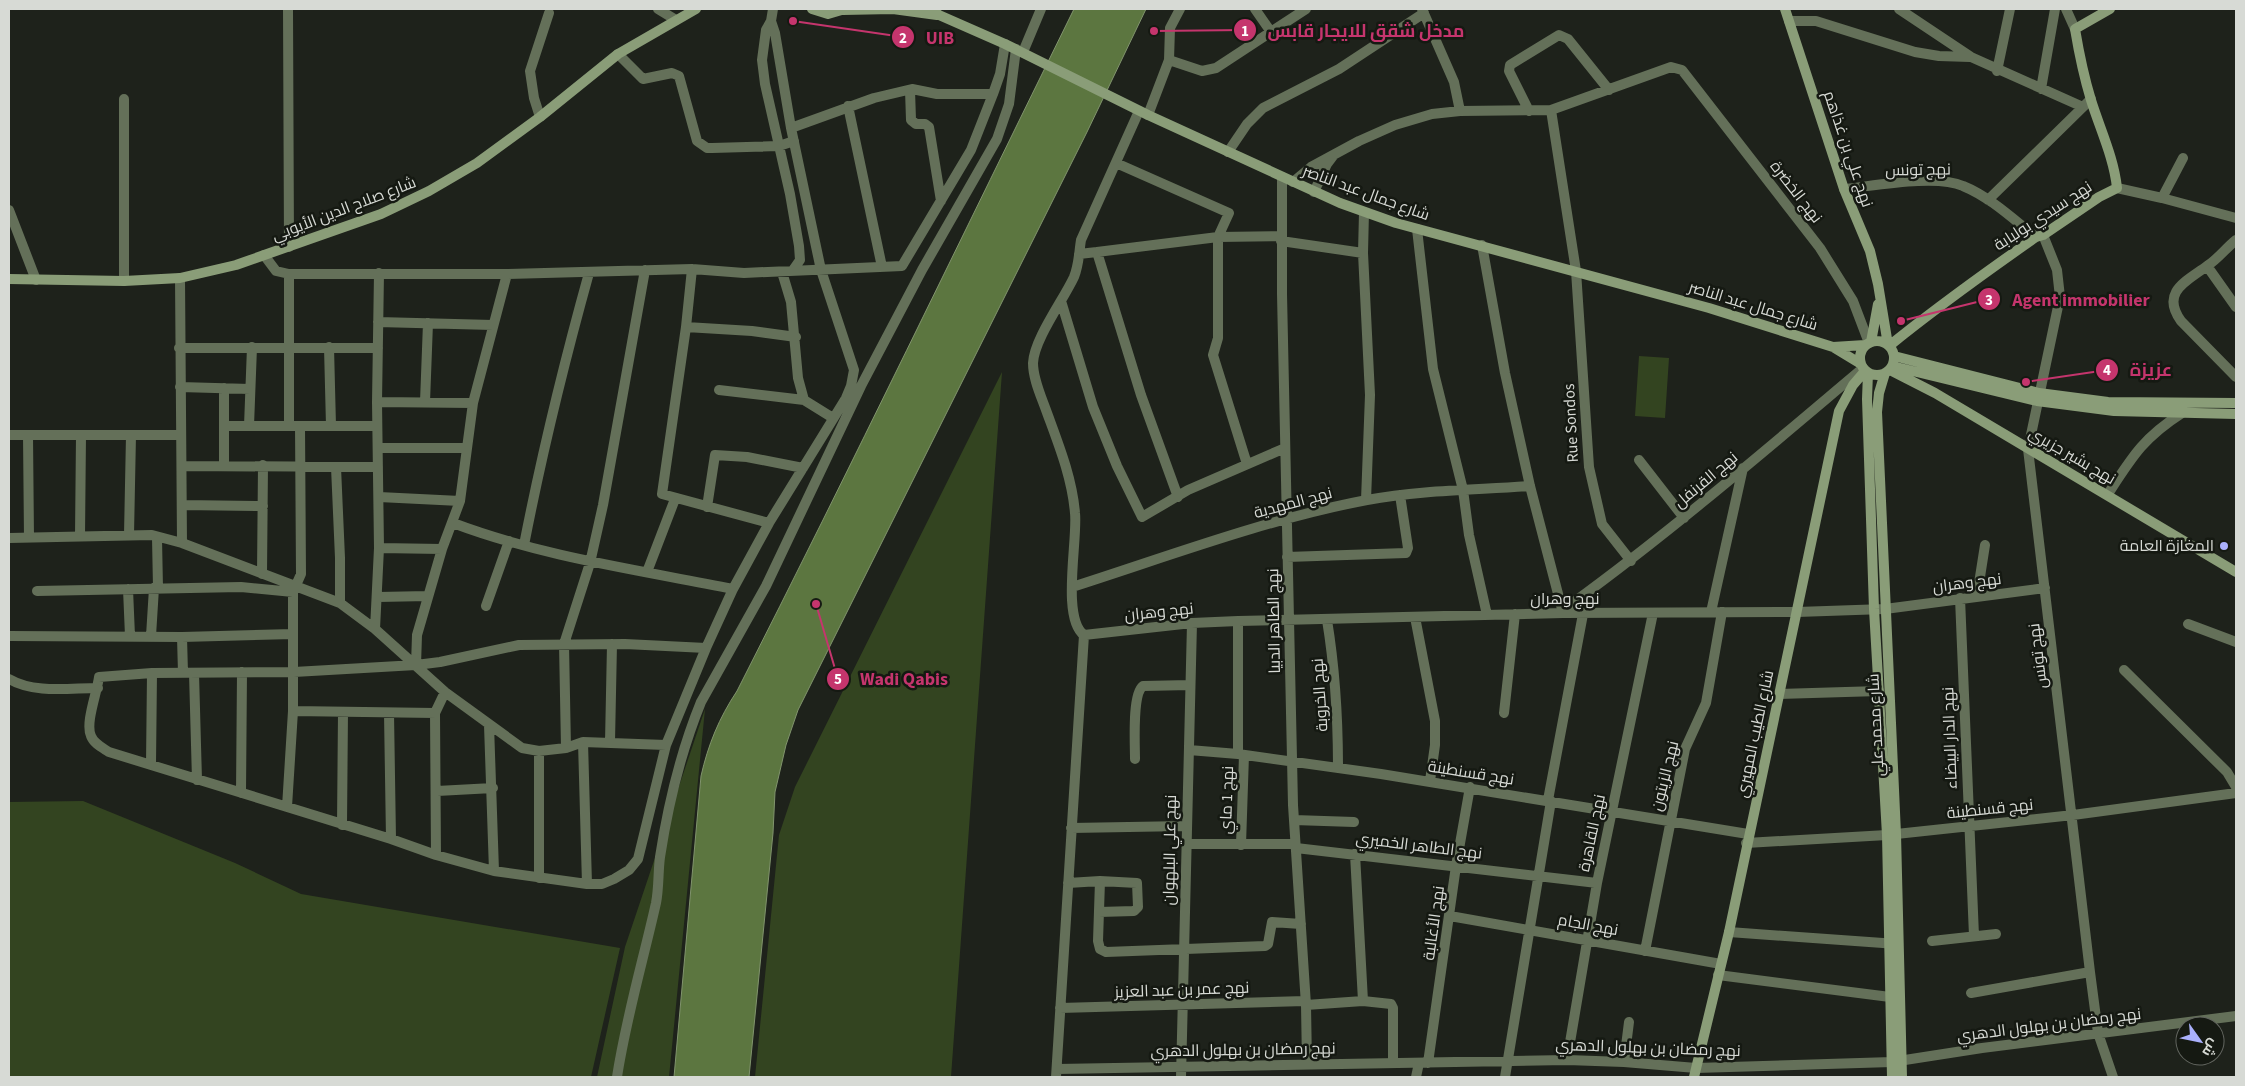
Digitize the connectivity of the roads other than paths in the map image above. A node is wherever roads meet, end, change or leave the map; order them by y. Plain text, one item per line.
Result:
1 (288, 9) edge
2 (658, 9) edge
3 (696, 9) edge
4 (773, 9) edge
5 (812, 9) edge
6 (844, 9) edge
7 (930, 9) edge
8 (1041, 9) edge
9 (1180, 9) edge
10 (1255, 9) edge
11 (1306, 9) edge
12 (1785, 9) edge
13 (1899, 9) edge
14 (2010, 9) edge
15 (2055, 9) edge
16 (2066, 9) edge
17 (2110, 9) edge
18 (1423, 11) edge
19 (549, 13) dead end
20 (939, 15) junction
21 (676, 20) junction
22 (771, 21) junction
23 (1789, 21) junction
24 (2075, 29) junction
25 (1271, 32) junction
26 (1005, 44) junction
27 (1019, 51) junction
28 (618, 54) junction
29 (1971, 57) junction
30 (1169, 60) junction
31 (1997, 71) junction
32 (2041, 89) junction
33 (910, 90) junction
34 (1609, 90) junction
35 (994, 94) junction
36 (124, 99) dead end
37 (2091, 99) junction
38 (848, 106) junction
39 (2082, 107) junction
40 (1551, 110) junction
41 (1460, 111) junction
42 (1529, 111) junction
43 (1143, 113) junction
44 (540, 117) junction
45 (791, 128) junction
46 (794, 142) junction
47 (779, 146) junction
48 (1228, 152) junction
49 (1335, 153) junction
50 (2183, 158) dead end
51 (1116, 163) junction
52 (1282, 177) junction
53 (1292, 182) junction
54 (2117, 188) junction
55 (1844, 189) junction
56 (1314, 192) junction
57 (2162, 198) junction
58 (941, 200) junction
59 (1988, 200) junction
60 (9, 210) edge
61 (1364, 212) junction
62 (2236, 218) edge
63 (1417, 229) junction
64 (2040, 236) junction
65 (1218, 237) junction
66 (1281, 238) junction
67 (2236, 240) edge
68 (1482, 245) junction
69 (289, 247) junction
70 (1097, 252) junction
71 (1363, 253) junction
72 (1079, 254) junction
73 (264, 255) junction
74 (2207, 266) junction
75 (882, 267) junction
76 (645, 270) junction
77 (692, 270) junction
78 (794, 270) junction
79 (821, 270) junction
80 (1576, 271) junction
81 (782, 272) junction
82 (379, 273) junction
83 (589, 273) junction
84 (289, 274) junction
85 (507, 274) junction
86 (180, 278) junction
87 (9, 279) edge
88 (36, 280) junction
89 (124, 281) junction
90 (1880, 299) junction
91 (1061, 301) junction
92 (2236, 306) edge
93 (378, 322) junction
94 (428, 323) junction
95 (493, 325) junction
96 (686, 327) junction
97 (796, 338) junction
98 (1868, 343) junction
99 (289, 347) junction
100 (329, 347) junction
101 (1833, 347) junction
102 (179, 348) junction
103 (252, 348) junction
104 (378, 348) junction
105 (1890, 359) junction
106 (1864, 369) junction
107 (2236, 377) edge
108 (180, 387) junction
109 (224, 388) junction
110 (250, 389) junction
111 (719, 390) dead end
112 (2038, 397) junction
113 (804, 400) junction
114 (377, 402) junction
115 (426, 402) junction
116 (474, 403) junction
117 (2236, 403) edge
118 (2182, 413) junction
119 (2236, 414) edge
120 (833, 418) junction
121 (224, 426) junction
122 (249, 426) junction
123 (289, 426) junction
124 (300, 426) junction
125 (331, 426) junction
126 (377, 426) junction
127 (9, 434) edge
128 (28, 434) junction
129 (80, 435) junction
130 (131, 435) junction
131 (181, 435) junction
132 (378, 448) junction
133 (466, 448) junction
134 (1284, 448) junction
135 (2028, 449) junction
136 (1639, 460) dead end
137 (1247, 464) junction
138 (224, 465) junction
139 (263, 465) junction
140 (182, 466) junction
141 (301, 466) junction
142 (336, 467) junction
143 (378, 467) junction
144 (803, 468) junction
145 (1743, 468) junction
146 (1530, 486) junction
147 (1463, 490) junction
148 (2108, 494) junction
149 (1400, 495) junction
150 (379, 496) junction
151 (1178, 497) junction
152 (675, 499) junction
153 (1366, 500) junction
154 (460, 501) junction
155 (182, 505) junction
156 (263, 506) junction
157 (707, 507) junction
158 (1684, 518) junction
159 (1286, 520) junction
160 (769, 522) junction
161 (453, 523) junction
162 (129, 535) junction
163 (80, 536) junction
164 (9, 538) edge
165 (29, 538) junction
166 (157, 538) junction
167 (509, 541) junction
168 (182, 543) junction
169 (524, 545) junction
170 (1985, 545) dead end
171 (379, 548) junction
172 (442, 549) junction
173 (1287, 557) junction
174 (1631, 561) junction
175 (590, 563) junction
176 (647, 572) junction
177 (2236, 572) edge
178 (262, 574) junction
179 (1072, 587) junction
180 (156, 588) junction
181 (2045, 588) junction
182 (128, 589) junction
183 (294, 589) junction
184 (733, 589) junction
185 (37, 590) dead end
186 (428, 596) junction
187 (1977, 596) junction
188 (378, 597) junction
189 (1960, 598) junction
190 (340, 603) junction
191 (486, 606) dead end
192 (1874, 609) junction
193 (1885, 609) junction
194 (1711, 612) junction
195 (1722, 612) junction
196 (1797, 612) junction
197 (1573, 613) junction
198 (1653, 613) junction
199 (1515, 614) junction
200 (1487, 615) junction
201 (1415, 617) junction
202 (1289, 620) junction
203 (1327, 620) junction
204 (1238, 621) junction
205 (1192, 623) junction
206 (2188, 624) dead end
207 (375, 629) junction
208 (293, 634) junction
209 (1084, 635) junction
210 (9, 636) edge
211 (130, 636) junction
212 (151, 636) junction
213 (182, 637) junction
214 (2236, 642) edge
215 (564, 644) junction
216 (612, 644) junction
217 (706, 648) junction
218 (416, 665) junction
219 (2124, 670) dead end
220 (242, 672) junction
221 (294, 672) junction
222 (152, 673) junction
223 (183, 673) junction
224 (194, 673) junction
225 (9, 679) edge
226 (1190, 685) junction
227 (98, 688) junction
228 (1878, 691) junction
229 (445, 692) junction
230 (1779, 694) junction
231 (293, 711) junction
232 (343, 712) junction
233 (389, 713) junction
234 (435, 713) junction
235 (1504, 713) dead end
236 (490, 725) junction
237 (583, 742) junction
238 (610, 742) junction
239 (666, 745) junction
240 (566, 748) junction
241 (1189, 750) junction
242 (539, 751) junction
243 (1241, 755) junction
244 (1135, 759) dead end
245 (1292, 761) junction
246 (151, 765) junction
247 (1338, 768) junction
248 (197, 780) junction
249 (1430, 781) junction
250 (492, 788) junction
251 (1470, 788) junction
252 (2236, 788) edge
253 (437, 791) junction
254 (241, 793) junction
255 (2236, 794) edge
256 (1549, 801) junction
257 (287, 807) junction
258 (1612, 812) junction
259 (2073, 815) junction
260 (1294, 820) junction
261 (1670, 821) junction
262 (1354, 822) dead end
263 (342, 825) junction
264 (1186, 826) junction
265 (1968, 827) junction
266 (1071, 828) junction
267 (1891, 834) junction
268 (1747, 838) junction
269 (391, 839) junction
270 (1186, 844) junction
271 (1241, 845) junction
272 (1296, 846) junction
273 (1355, 854) junction
274 (436, 855) junction
275 (1456, 866) junction
276 (494, 871) junction
277 (1538, 876) junction
278 (539, 878) junction
279 (1100, 881) junction
280 (1068, 883) junction
281 (1597, 883) junction
282 (587, 884) junction
283 (1099, 912) junction
284 (1450, 916) junction
285 (1300, 924) junction
286 (1529, 930) junction
287 (1729, 932) junction
288 (1996, 934) dead end
289 (1974, 936) junction
290 (1587, 940) junction
291 (1932, 941) dead end
292 (1888, 944) junction
293 (1900, 944) junction
294 (1183, 949) junction
295 (1645, 951) junction
296 (1719, 969) junction
297 (2090, 972) junction
298 (1971, 993) dead end
299 (1890, 997) junction
300 (1363, 1001) junction
301 (1306, 1003) junction
302 (1183, 1005) junction
303 (1060, 1008) junction
304 (2236, 1016) edge
305 (1629, 1022) dead end
306 (2098, 1033) junction
307 (1567, 1060) junction
308 (1507, 1061) junction
309 (1896, 1061) junction
310 (1624, 1062) junction
311 (1393, 1063) junction
312 (1424, 1063) junction
313 (1307, 1064) junction
314 (1181, 1066) junction
315 (1695, 1072) edge
316 (1056, 1073) edge
317 (617, 1077) edge
318 (1181, 1077) edge
319 (1416, 1077) edge
320 (1505, 1077) edge
321 (1892, 1077) edge
322 (1902, 1077) edge
323 (2113, 1077) edge

1 - 69 street
2 - 21 street
3 - 21 street, شارع صلاح الدين الأيوبي
4 - 22 street
5 - 6 street
6 - 20 street
7 - 20 street
8 - 27 street
9 - 30 street
10 - 25 street
11 - 25 street
12 - 23 street, نهج علي بن غذاهم
13 - 29 street
14 - 31 street
15 - 32 street
16 - 24 street
17 - 24 street
18 - 41 street
18 - 48 street
19 - 44 street
20 - 26 street, شارع جمال عبد الناصر
21 - 28 street, شارع صلاح الدين الأيوبي
22 - 45 street
22 - 47 street
23 - 29 street
23 - 55 street, نهج علي بن غذاهم
24 - 37 street
25 - 30 street
26 - 27 street, شارع جمال عبد الناصر
26 - 35 street
27 - 43 street, شارع جمال عبد الناصر
27 - 317 street
28 - 44 street, شارع صلاح الدين الأيوبي
28 - 47 street
29 - 31 street
30 - 43 street
31 - 32 street
32 - 39 street
33 - 35 street
33 - 38 street
33 - 58 street
34 - 40 street
34 - 42 street
34 - 98 street, نهج الخضرة
35 - 58 street
36 - 89 street
37 - 39 street
37 - 54 street
38 - 45 street
38 - 75 street
39 - 59 street
40 - 42 street
40 - 80 street, Rue Sondos
41 - 42 street
41 - 49 street
43 - 48 street, شارع جمال عبد الناصر
43 - 51 street
44 - 69 street, شارع صلاح الدين الأيوبي
45 - 46 street
46 - 47 street
46 - 79 street
47 - 78 street
48 - 52 street, شارع جمال عبد الناصر
49 - 53 street
49 - 56 street
50 - 57 street
51 - 65 street
51 - 72 street
52 - 53 street, شارع جمال عبد الناصر
52 - 66 street, نهج الطاهر الدبيا
53 - 56 street, شارع جمال عبد الناصر
54 - 57 street, نهج سيدي بولبابة
54 - 64 street, نهج سيدي بولبابة
55 - 59 street, نهج تونس
55 - 90 street, نهج علي بن غذاهم
56 - 61 street, شارع جمال عبد الناصر
57 - 62 street, نهج سيدي بولبابة
58 - 75 street
59 - 64 street, نهج تونس
60 - 88 street
61 - 63 street, شارع جمال عبد الناصر
61 - 71 street
63 - 68 street, شارع جمال عبد الناصر
63 - 147 street
64 - 105 street, نهج سيدي بولبابة
64 - 112 street, نهج تونس
65 - 66 street
65 - 70 street
65 - 137 street
66 - 71 street
66 - 134 street, نهج الطاهر الدبيا
67 - 74 street
68 - 80 street, شارع جمال عبد الناصر
68 - 146 street
69 - 73 street, شارع صلاح الدين الأيوبي
70 - 72 street
70 - 151 street
71 - 153 street
72 - 91 street
73 - 84 street
73 - 86 street, شارع صلاح الدين الأيوبي
74 - 92 street
74 - 107 street
75 - 79 street
76 - 77 street
76 - 83 street
76 - 175 street
77 - 81 street
77 - 96 street
78 - 79 street
78 - 81 street
79 - 120 street
80 - 101 street, شارع جمال عبد الناصر
80 - 174 street, Rue Sondos
81 - 97 street
82 - 84 street
82 - 85 street
82 - 93 street
83 - 85 street
83 - 169 street
84 - 99 street
85 - 95 street
86 - 89 street, شارع صلاح الدين الأيوبي
86 - 102 street
87 - 88 street, شارع صلاح الدين الأيوبي
88 - 89 street, شارع صلاح الدين الأيوبي
90 - 98 street, نهج علي بن غذاهم
90 - 105 street, نهج علي بن غذاهم
91 - 151 street
91 - 179 street
93 - 94 street
93 - 104 street
94 - 95 street
94 - 115 street
95 - 116 street
96 - 97 street
96 - 152 street
97 - 113 street
98 - 101 street, شارع جمال عبد الناصر
98 - 105 street
98 - 106 street
99 - 100 street
99 - 103 street
99 - 123 street
100 - 104 street
100 - 125 street
101 - 106 street, شارع جمال عبد الناصر
102 - 103 street
102 - 108 street
103 - 110 street
104 - 114 street
105 - 106 street
105 - 112 street
105 - 135 street, نهج بشير جزيري
105 - 193 street, شارع محمد علي
106 - 145 street, نهج القرنفل
106 - 192 street, شارع محمد علي
106 - 196 street, شارع الطيب المهيري
108 - 109 street
108 - 131 street
109 - 110 street
109 - 121 street
110 - 122 street
111 - 113 street
112 - 117 street
112 - 118 street
112 - 135 street, نهج تونس
113 - 120 street
114 - 115 street
114 - 126 street
115 - 116 street
116 - 133 street
118 - 119 street
118 - 148 street
120 - 144 street
121 - 122 street
121 - 138 street
122 - 123 street
123 - 124 street
124 - 125 street
124 - 141 street
125 - 126 street
126 - 132 street
127 - 128 street
128 - 129 street
128 - 165 street
129 - 130 street
129 - 163 street
130 - 131 street
130 - 162 street
131 - 140 street
132 - 133 street
132 - 143 street
133 - 154 street
134 - 137 street
134 - 159 street, نهج الطاهر الدبيا
135 - 148 street, نهج بشير جزيري
135 - 181 street, نهج تونس
136 - 158 street
137 - 151 street
138 - 139 street
138 - 140 street
139 - 141 street
139 - 156 street
140 - 155 street
141 - 142 street
141 - 183 street
142 - 143 street
142 - 190 street
143 - 150 street
144 - 157 street
144 - 160 street
145 - 158 street, نهج القرنفل
145 - 194 street
146 - 147 street, نهج المهدية
146 - 197 street
147 - 149 street, نهج المهدية
147 - 200 street
148 - 177 street, نهج بشير جزيري
149 - 153 street, نهج المهدية
149 - 173 street
150 - 154 street
150 - 171 street
152 - 157 street
152 - 176 street
153 - 159 street, نهج المهدية
154 - 161 street
155 - 156 street
155 - 168 street
156 - 178 street
157 - 160 street
158 - 174 street, نهج القرنفل
159 - 173 street, نهج الطاهر الدبيا
159 - 179 street, نهج المهدية
160 - 184 street
161 - 167 street
161 - 172 street
162 - 163 street
162 - 166 street
163 - 165 street
164 - 165 street
166 - 168 street
166 - 180 street
167 - 169 street
167 - 191 street
168 - 178 street
169 - 175 street
170 - 187 street
171 - 172 street
171 - 188 street
172 - 186 street
173 - 202 street, نهج الطاهر الدبيا
174 - 197 street, نهج القرنفل
175 - 176 street
175 - 215 street
176 - 184 street
178 - 183 street
179 - 209 street
180 - 182 street
180 - 183 street
180 - 212 street
181 - 187 street, نهج وهران
181 - 259 street, نهج تونس
182 - 185 street
182 - 211 street
183 - 190 street
183 - 208 street
184 - 217 street
186 - 188 street
186 - 218 street
187 - 189 street, نهج وهران
188 - 207 street
189 - 193 street, نهج وهران
189 - 265 street, نهج الدار البيضاء
190 - 207 street
192 - 193 street, نهج وهران
192 - 196 street, نهج وهران
192 - 228 street, شارع محمد علي
193 - 267 street, شارع محمد علي
194 - 195 street, نهج وهران
194 - 198 street, نهج وهران
195 - 196 street, نهج وهران
195 - 261 street, نهج الزيتون
196 - 230 street, شارع الطيب المهيري
197 - 198 street, نهج وهران
197 - 199 street, نهج وهران
197 - 256 street
198 - 258 street, نهج القاهرة
199 - 200 street, نهج وهران
199 - 235 street
200 - 201 street, نهج وهران
201 - 203 street, نهج وهران
201 - 249 street
202 - 203 street, نهج وهران
202 - 204 street, نهج وهران
202 - 245 street, نهج الطاهر الدبيا
203 - 247 street, نهج الخروبة
204 - 205 street, نهج وهران
204 - 243 street, نهج 1 ماي
205 - 209 street, نهج وهران
205 - 226 street, نهج علي البلهوان
206 - 214 street
207 - 218 street
208 - 213 street
208 - 221 street
209 - 266 street
210 - 211 street
211 - 212 street
212 - 213 street
213 - 223 street
215 - 216 street
215 - 218 street
215 - 240 street
216 - 217 street
216 - 238 street
217 - 239 street
218 - 221 street
218 - 229 street
219 - 252 street
220 - 221 street
220 - 224 street
220 - 254 street
221 - 231 street
222 - 223 street
222 - 227 street
222 - 246 street
223 - 224 street
224 - 248 street
225 - 227 street
226 - 241 street, نهج علي البلهوان
226 - 244 street
227 - 246 street
228 - 230 street
228 - 267 street, شارع محمد علي
229 - 234 street
229 - 236 street
230 - 268 street, شارع الطيب المهيري
231 - 232 street
231 - 257 street
232 - 233 street
232 - 263 street
233 - 234 street
233 - 269 street
234 - 253 street
236 - 242 street
236 - 250 street
237 - 238 street
237 - 240 street
237 - 282 street
238 - 239 street
239 - 282 street
240 - 242 street
241 - 243 street, نهج قسنطينة
241 - 264 street, نهج علي البلهوان
242 - 278 street
243 - 245 street, نهج قسنطينة
243 - 271 street, نهج 1 ماي
245 - 247 street, نهج قسنطينة
245 - 260 street, نهج الطاهر الدبيا
246 - 248 street
247 - 249 street, نهج قسنطينة
248 - 254 street
249 - 251 street, نهج قسنطينة
250 - 253 street
250 - 276 street
251 - 256 street, نهج قسنطينة
251 - 275 street, نهج الأغالبة
253 - 274 street
254 - 257 street
255 - 259 street, نهج قسنطينة
256 - 258 street, نهج قسنطينة
256 - 277 street
257 - 263 street
258 - 261 street, نهج قسنطينة
258 - 281 street, نهج القاهرة
259 - 265 street, نهج قسنطينة
259 - 297 street, نهج تونس
260 - 262 street
260 - 272 street, نهج الطاهر الدبيا
261 - 268 street, نهج قسنطينة
261 - 295 street, نهج الزيتون
263 - 269 street
264 - 266 street
264 - 270 street, نهج علي البلهوان
265 - 267 street, نهج قسنطينة
265 - 289 street, نهج الدار البيضاء
266 - 280 street
267 - 268 street, نهج قسنطينة
267 - 292 street, شارع محمد علي
267 - 293 street, شارع محمد علي
268 - 287 street, شارع الطيب المهيري
269 - 274 street
270 - 271 street, نهج الطاهر الخميري
270 - 294 street, نهج علي البلهوان
271 - 272 street, نهج الطاهر الخميري
272 - 273 street, نهج الطاهر الخميري
272 - 285 street, نهج الطاهر الدبيا
273 - 275 street, نهج الطاهر الخميري
273 - 300 street
274 - 276 street
275 - 277 street, نهج الطاهر الخميري
275 - 284 street, نهج الأغالبة
276 - 278 street
277 - 281 street, نهج الطاهر الخميري
277 - 286 street
278 - 282 street
279 - 280 street
279 - 283 street
279 - 283 street
280 - 303 street
281 - 290 street, نهج القاهرة
283 - 294 street
284 - 286 street, نهج الجام
284 - 312 street, نهج الأغالبة
285 - 294 street
285 - 301 street, نهج الطاهر الدبيا
286 - 290 street, نهج الجام
286 - 308 street
287 - 292 street
287 - 296 street, شارع الطيب المهيري
288 - 289 street
289 - 291 street
290 - 295 street, نهج الجام
290 - 307 street, نهج القاهرة
292 - 293 street
292 - 299 street, شارع محمد علي
293 - 309 street, شارع محمد علي
294 - 302 street, نهج علي البلهوان
295 - 296 street, نهج الجام
296 - 299 street, نهج الجام
296 - 315 street, شارع الطيب المهيري
297 - 298 street
297 - 306 street, نهج تونس
299 - 309 street, شارع محمد علي
300 - 301 street, نهج عمر بن عبد العزيز
300 - 311 street, نهج عمر بن عبد العزيز
301 - 302 street, نهج عمر بن عبد العزيز
301 - 313 street, نهج الطاهر الدبيا
302 - 303 street, نهج عمر بن عبد العزيز
302 - 314 street, نهج علي البلهوان
303 - 316 street
304 - 306 street, نهج رمضان بن بهلول الدهري
305 - 310 street
306 - 309 street, نهج رمضان بن بهلول الدهري
306 - 323 street, نهج تونس
307 - 308 street, نهج رمضان بن بهلول الدهري
307 - 310 street, نهج رمضان بن بهلول الدهري
308 - 312 street, نهج رمضان بن بهلول الدهري
308 - 320 street
309 - 315 street, نهج رمضان بن بهلول الدهري
309 - 321 street, شارع محمد علي
309 - 322 street, شارع محمد علي
310 - 315 street, نهج رمضان بن بهلول الدهري
311 - 312 street, نهج رمضان بن بهلول الدهري
311 - 313 street, نهج رمضان بن بهلول الدهري
312 - 319 street, نهج الأغالبة
313 - 314 street, نهج رمضان بن بهلول الدهري
314 - 316 street, نهج رمضان بن بهلول الدهري
314 - 318 street, نهج علي البلهوان

